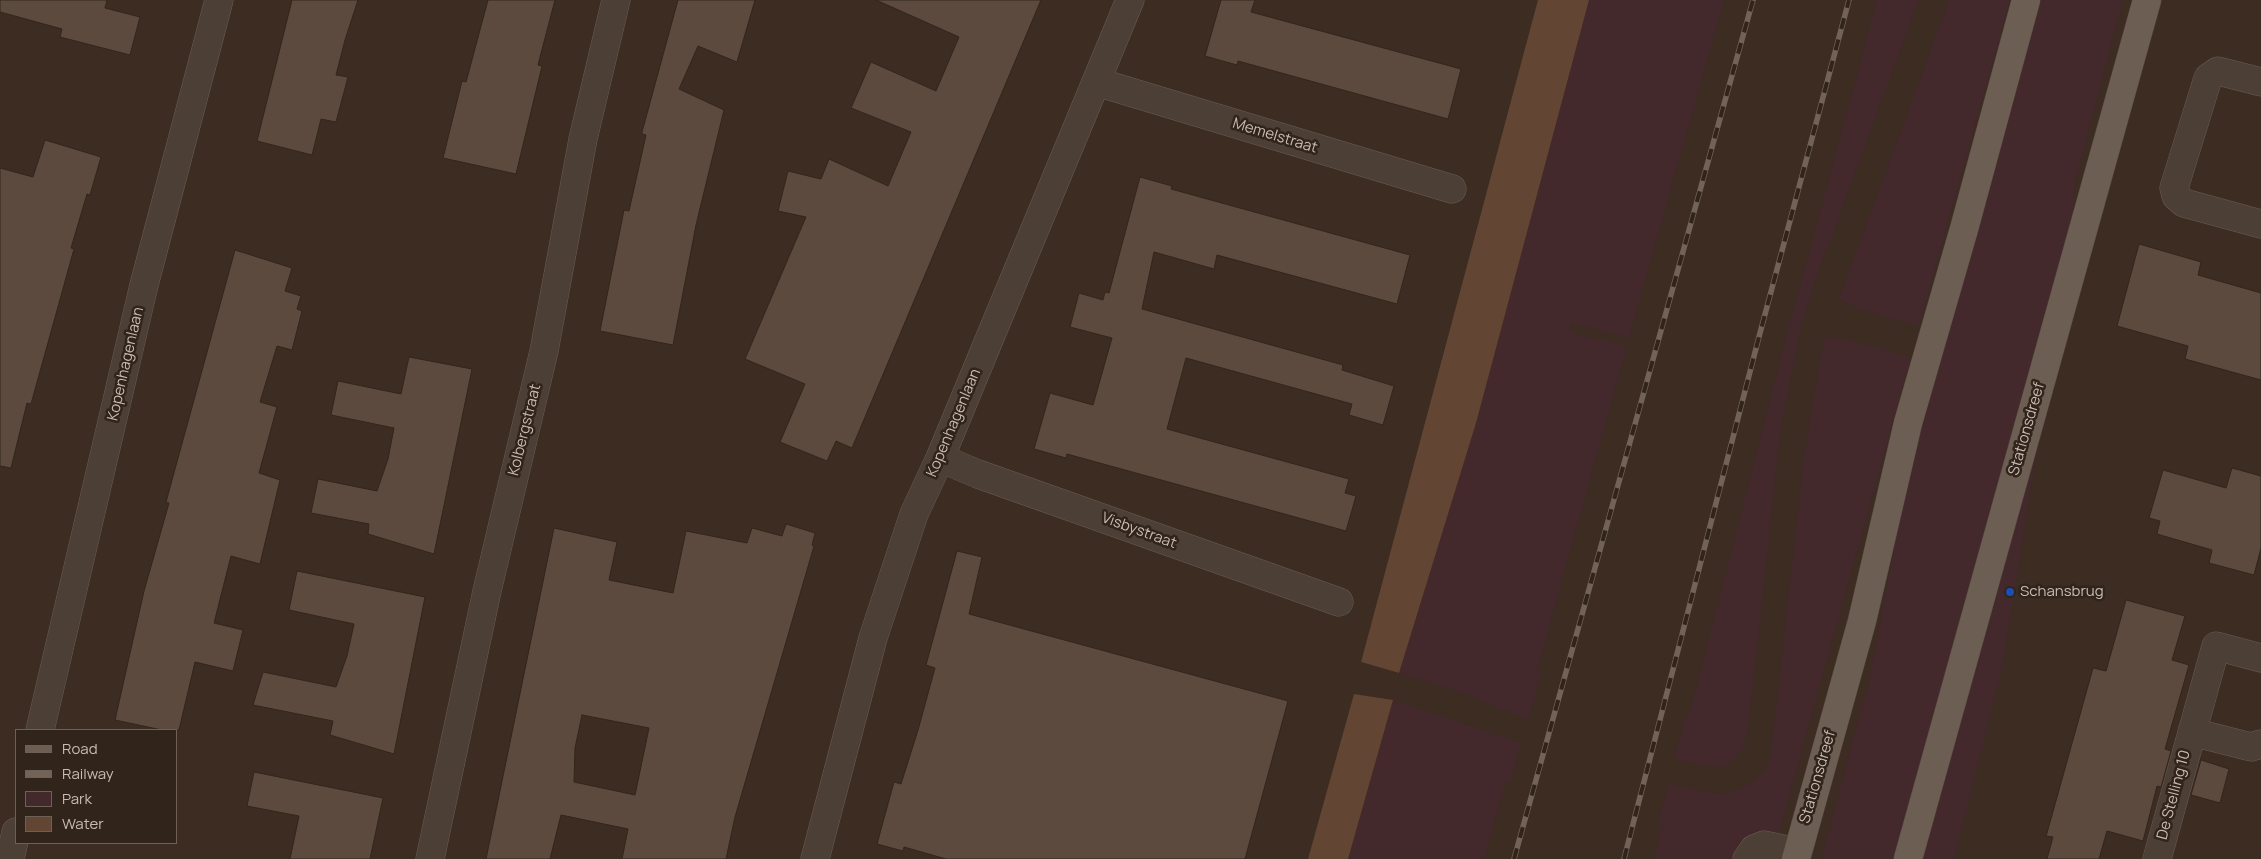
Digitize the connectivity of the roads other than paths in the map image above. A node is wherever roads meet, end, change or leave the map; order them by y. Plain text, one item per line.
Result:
1 (219, 0) edge
2 (616, 0) edge
3 (1130, 0) edge
4 (2026, 0) edge
5 (2147, 0) edge
6 (1097, 82) junction
7 (2261, 82) edge
8 (1452, 189) dead end
9 (2261, 224) edge
10 (940, 458) junction
11 (1339, 602) dead end
12 (2261, 658) edge
13 (40, 729) edge
14 (2192, 732) junction
15 (2261, 744) edge
16 (15, 836) edge
17 (1796, 856) edge
18 (10, 859) edge
19 (430, 859) edge
20 (815, 859) edge
21 (1747, 859) edge
22 (1908, 859) edge
23 (2157, 859) edge

1 - 13 street, Kopenhagenlaan
2 - 19 street, Kolbergstraat
3 - 6 street, Kopenhagenlaan
4 - 17 main road, Stationsdreef
5 - 22 main road, Stationsdreef
6 - 8 street, Memelstraat
6 - 10 street, Kopenhagenlaan
7 - 9 street
10 - 11 street, Visbystraat
10 - 20 street, Kopenhagenlaan
12 - 14 street, De Stelling 10
14 - 15 street, De Stelling 10
14 - 23 street, De Stelling 10
16 - 18 street
17 - 21 street

